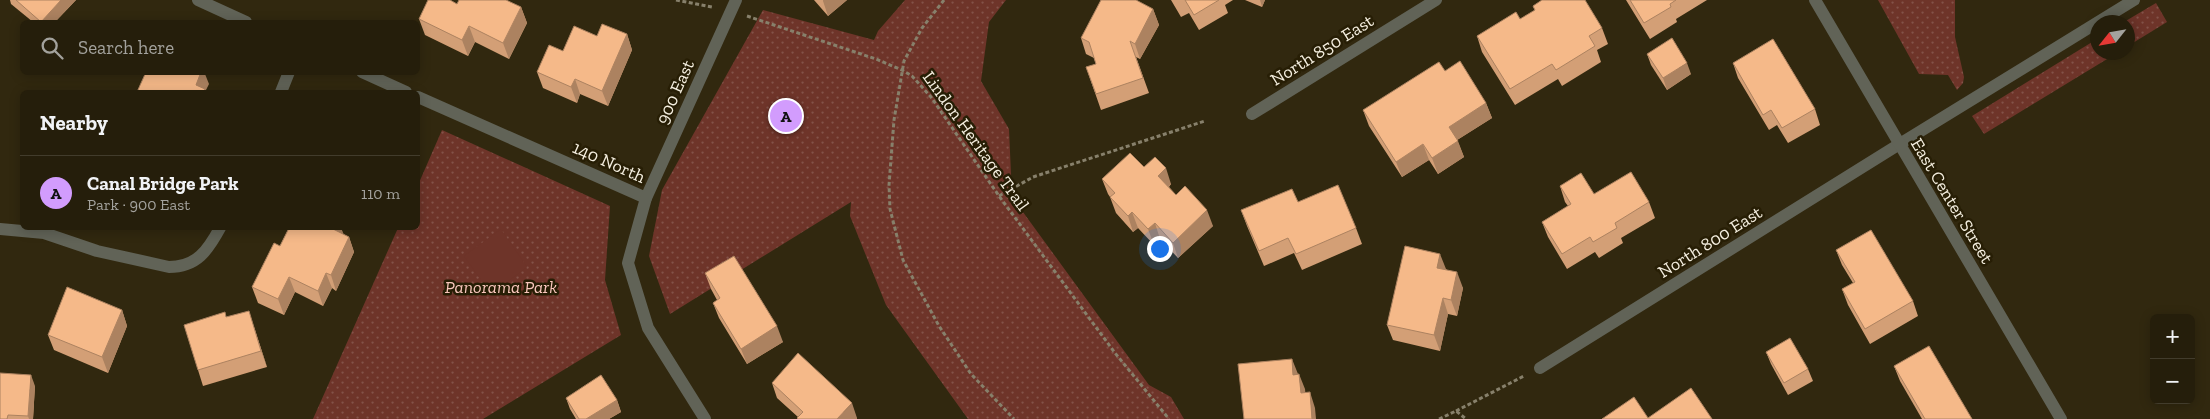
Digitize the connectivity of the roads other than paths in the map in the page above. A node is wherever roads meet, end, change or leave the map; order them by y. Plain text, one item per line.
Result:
1 (198, 0) edge
2 (1436, 0) edge
3 (1815, 0) edge
4 (2134, 0) edge
5 (734, 6) edge
6 (242, 20) edge
7 (288, 75) edge
8 (369, 75) edge
9 (282, 90) edge
10 (402, 90) edge
11 (420, 98) edge
12 (1252, 114) dead end
13 (1898, 145) junction
14 (646, 198) junction
15 (0, 229) edge
16 (219, 230) edge
17 (1540, 368) road end
18 (705, 419) edge
19 (2061, 419) edge

1 - 6 street
2 - 12 street, North 850 East
3 - 13 street, East Center Street
4 - 13 street, North 800 East
5 - 14 street, 900 East
7 - 9 street
8 - 10 street
11 - 14 street, 140 North
13 - 17 street, North 800 East
13 - 19 street, East Center Street
14 - 18 street, 140 North
15 - 16 street

